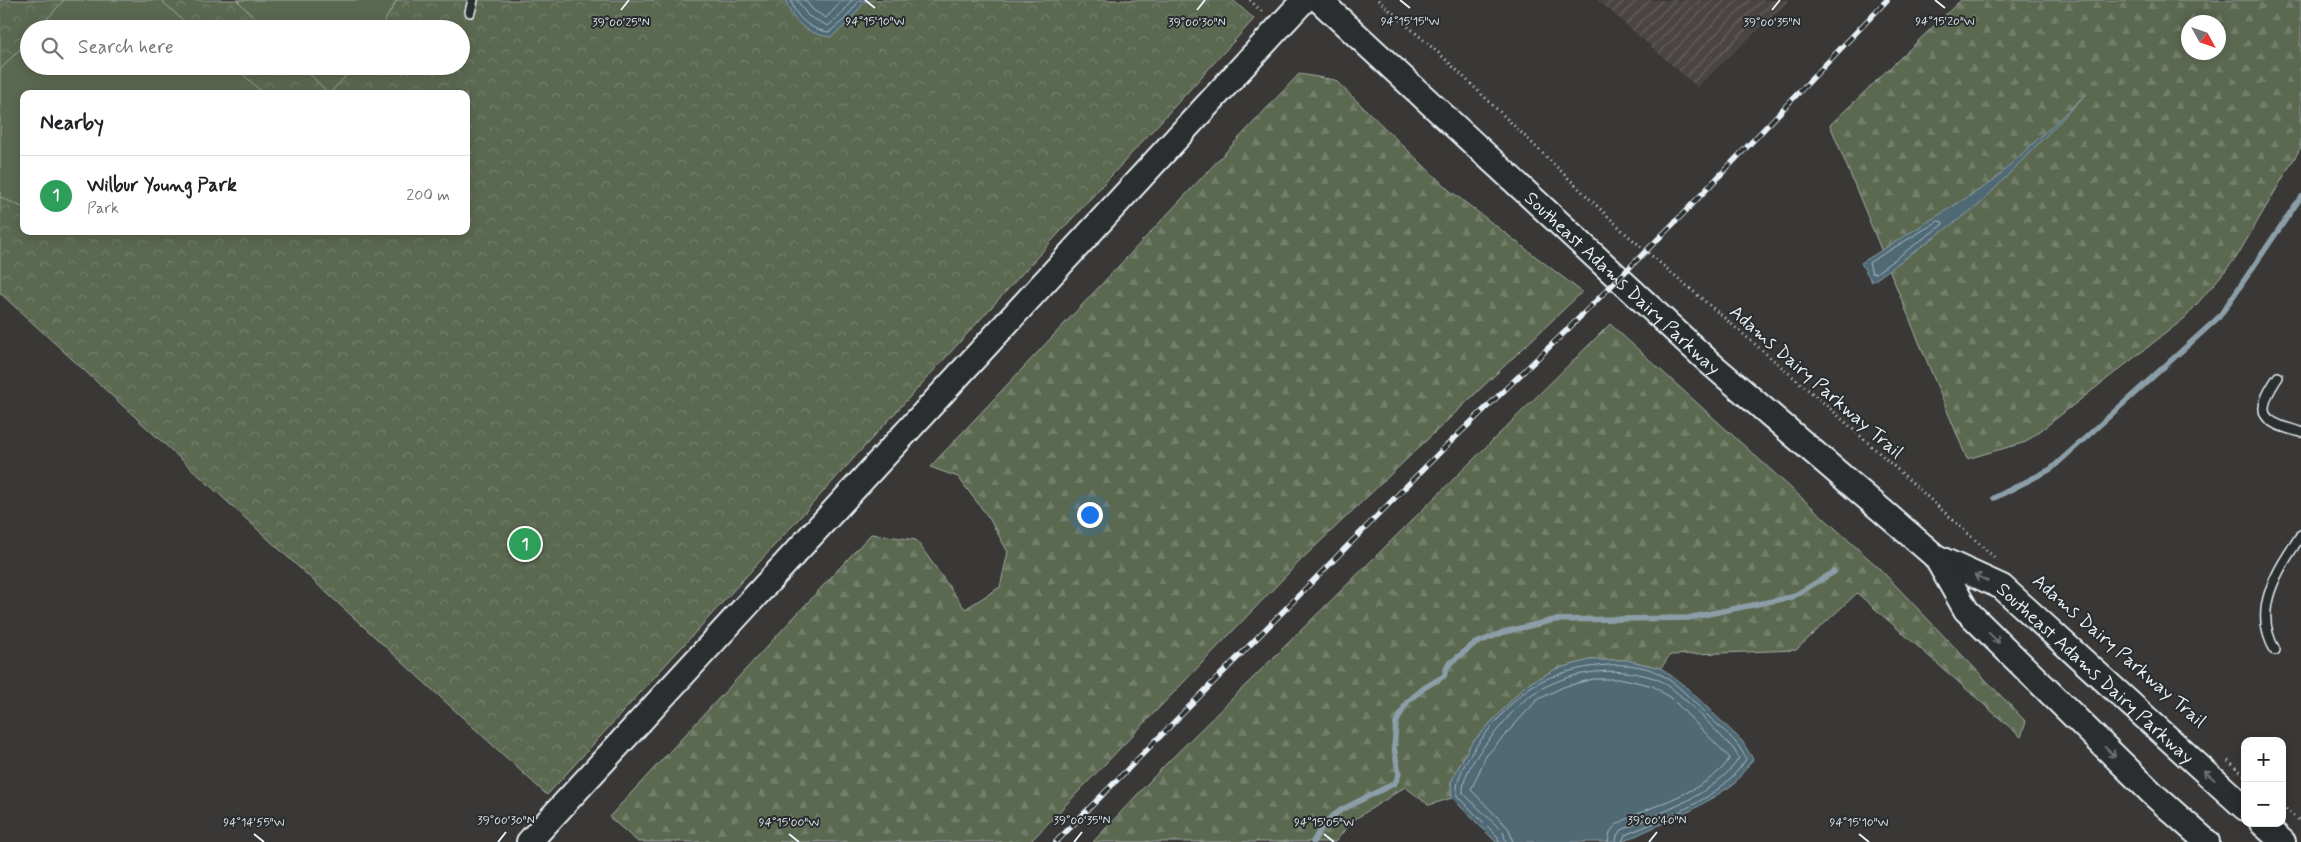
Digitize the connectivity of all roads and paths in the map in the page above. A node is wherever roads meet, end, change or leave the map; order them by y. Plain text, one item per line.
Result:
1 (473, 0) edge
2 (1250, 0) edge
3 (1304, 0) edge
4 (1319, 0) edge
5 (1378, 0) edge
6 (470, 12) dead end
7 (1262, 12) dead end
8 (2278, 377) dead end
9 (2301, 432) edge
10 (2301, 535) edge
11 (1936, 557) junction
12 (2002, 564) dead end
13 (2275, 650) dead end
14 (2222, 757) dead end
15 (2241, 772) edge
16 (2241, 804) edge
17 (2286, 809) edge
18 (2301, 822) edge
19 (2266, 827) edge
20 (529, 842) edge
21 (2207, 842) edge
22 (2283, 842) edge

1 - 6 lane
2 - 7 path
3 - 20 main road
4 - 11 main road, Southeast Adams Dairy Parkway
5 - 12 path, Adams Dairy Parkway Trail
8 - 9 lane
10 - 13 lane
16 -> 11 main road, Southeast Adams Dairy Parkway
11 -> 21 main road, Southeast Adams Dairy Parkway
14 - 15 path
17 - 18 path
19 - 22 main road

